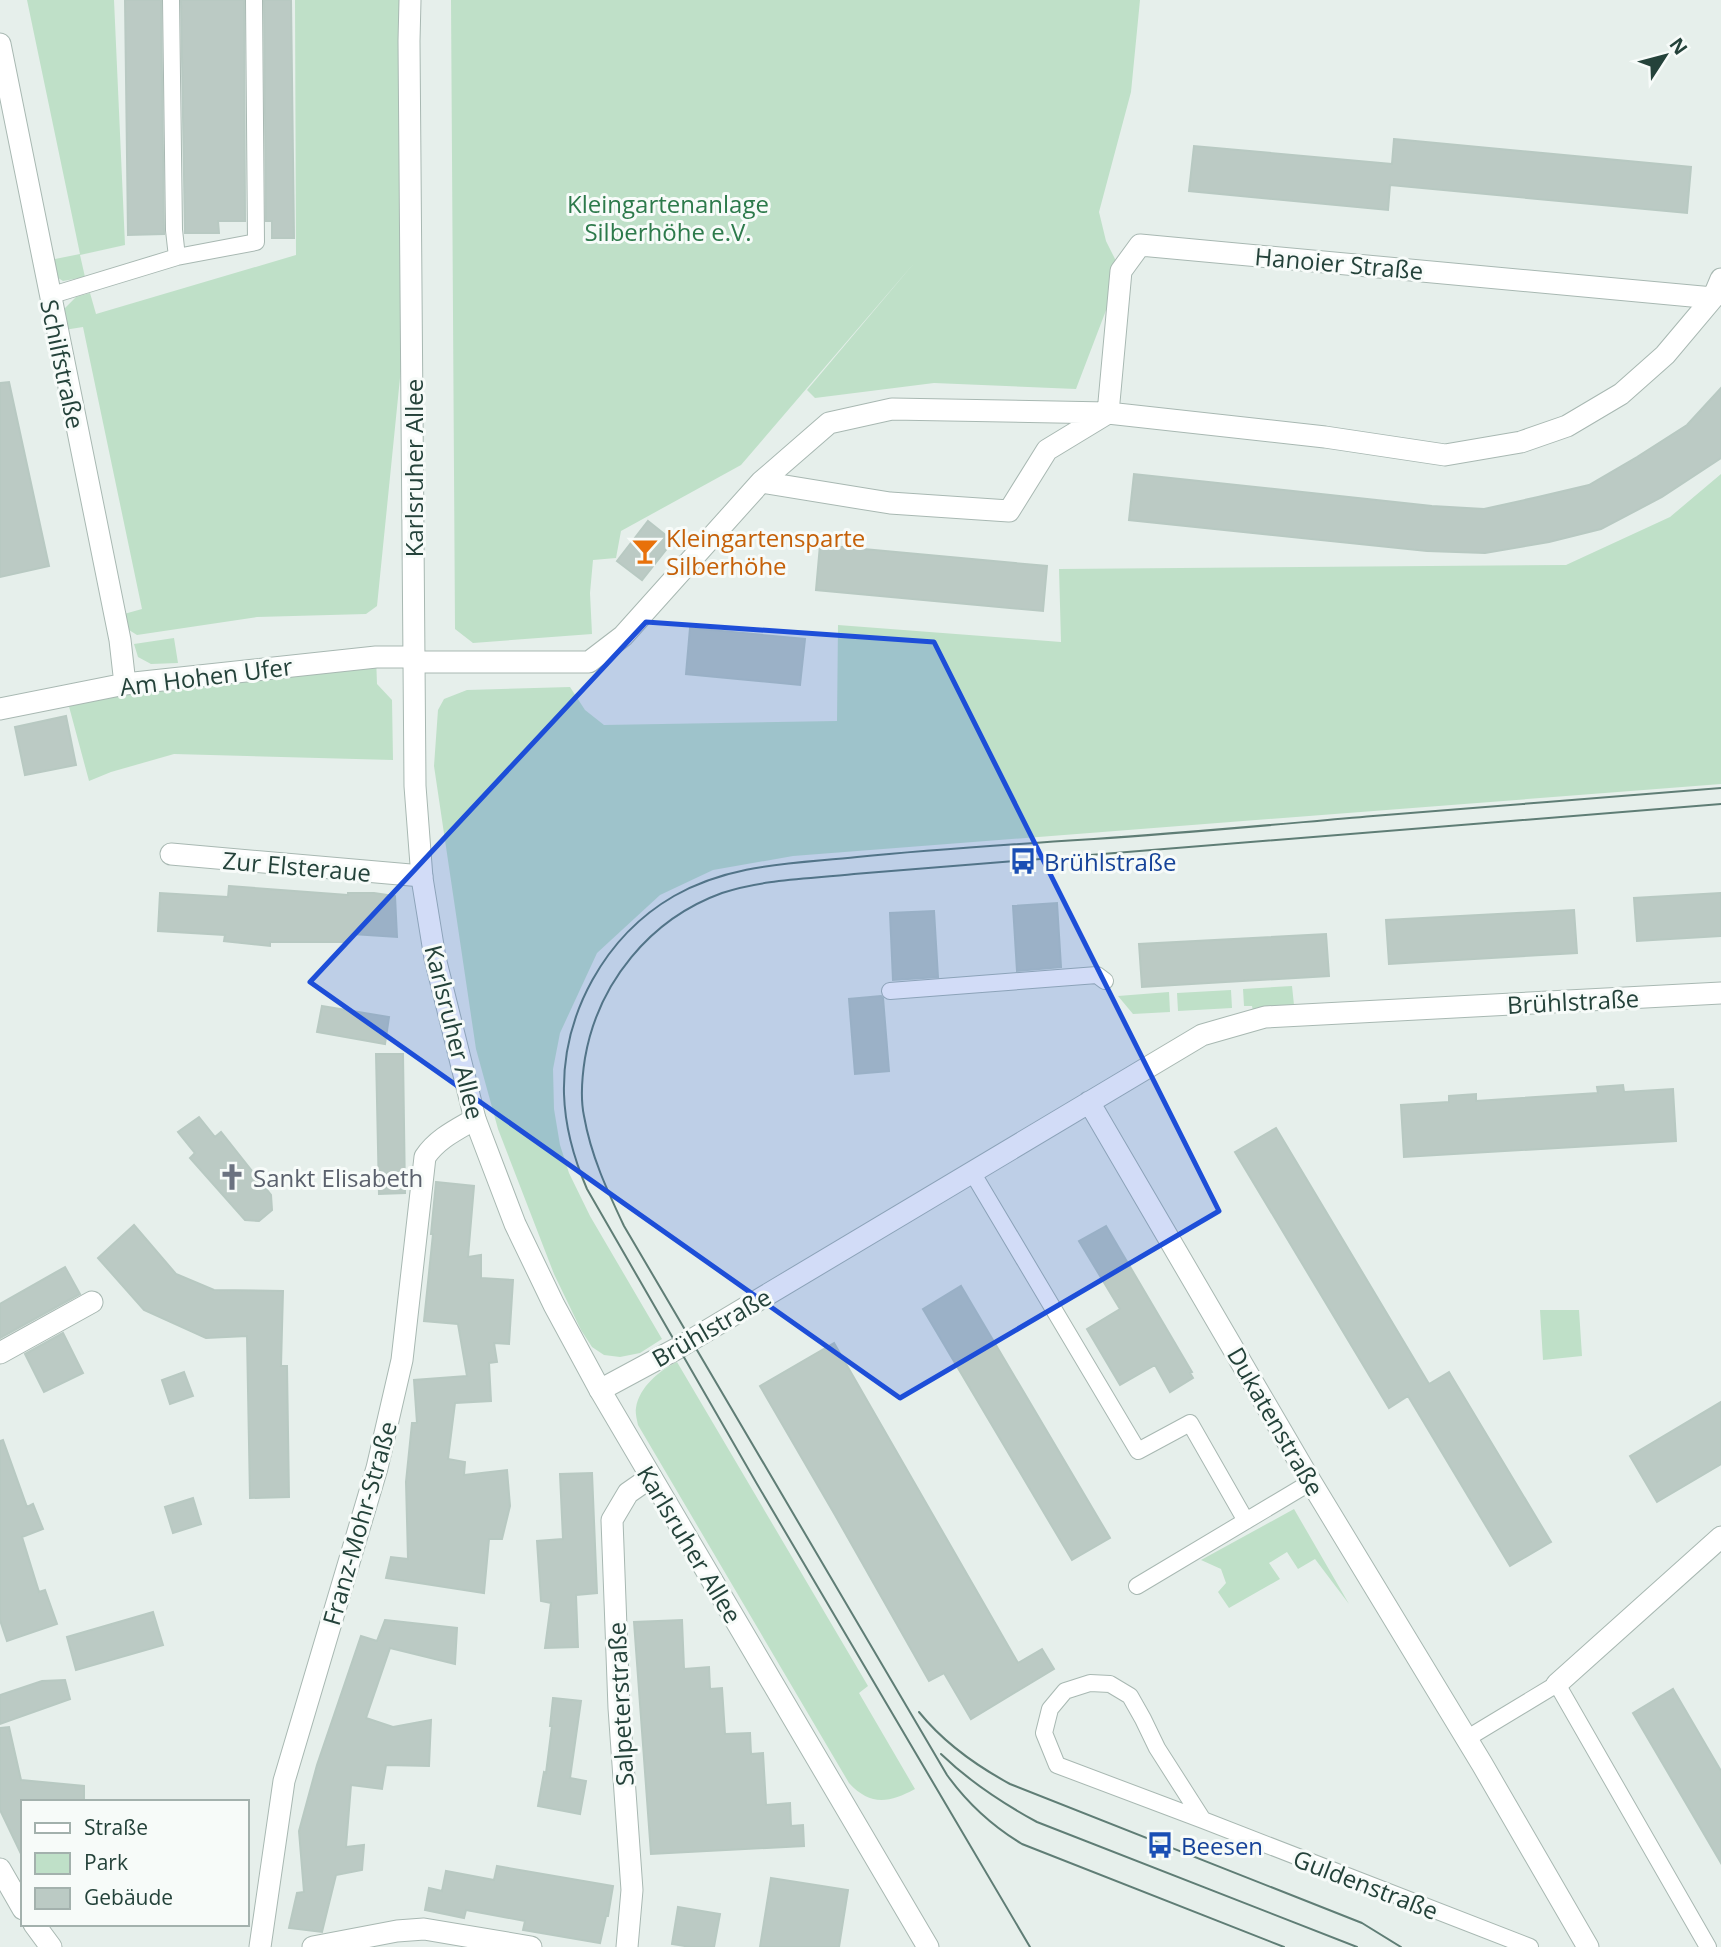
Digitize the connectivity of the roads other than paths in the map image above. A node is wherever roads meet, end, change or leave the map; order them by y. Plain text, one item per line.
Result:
1 (171, 0) edge
2 (254, 0) edge
3 (410, 0) edge
4 (0, 44) edge
5 (177, 257) junction
6 (1717, 288) edge
7 (50, 296) junction
8 (1108, 413) junction
9 (761, 482) junction
10 (414, 659) junction
11 (125, 684) junction
12 (0, 709) edge
13 (171, 854) dead end
14 (422, 876) junction
15 (1105, 981) dead end
16 (890, 991) dead end
17 (1721, 993) edge
18 (1089, 1102) junction
19 (475, 1119) junction
20 (972, 1172) junction
21 (92, 1301) dead end
22 (0, 1353) edge
23 (600, 1390) junction
24 (651, 1477) junction
25 (1311, 1482) junction
26 (1246, 1521) junction
27 (1721, 1538) edge
28 (1137, 1586) dead end
29 (1557, 1684) junction
30 (1466, 1739) junction
31 (1203, 1820) junction
32 (0, 1869) edge
33 (21, 1906) edge
34 (35, 1926) edge
35 (51, 1947) edge
36 (260, 1947) edge
37 (313, 1947) edge
38 (531, 1947) edge
39 (626, 1947) edge
40 (928, 1947) edge
41 (1530, 1947) edge
42 (1588, 1947) edge
43 (1708, 1947) edge

1 - 5 lane
2 - 5 lane
3 - 10 street, Karlsruher Allee
4 - 7 street, Schilfstraße
5 - 7 lane
6 - 8 street, Hanoier Straße
6 - 8 street, Hanoier Straße
7 - 11 street, Schilfstraße
8 - 9 street, Hanoier Straße
8 - 9 street
9 - 10 street, Hanoier Straße
10 - 11 street, Am Hohen Ufer
10 - 14 street, Karlsruher Allee
11 - 12 street, Am Hohen Ufer
13 - 14 street, Zur Elsteraue
14 - 19 street, Karlsruher Allee
15 - 16 lane
17 - 18 street, Brühlstraße
18 - 20 street, Brühlstraße
18 - 25 street, Dukatenstraße
19 - 23 street, Karlsruher Allee
19 - 36 street, Franz-Mohr-Straße
20 - 23 street, Brühlstraße
20 - 26 lane
21 - 22 street
23 - 24 street, Karlsruher Allee
24 - 39 street, Salpeterstraße
24 - 40 street, Karlsruher Allee
25 - 26 lane
25 - 30 street, Dukatenstraße
26 - 28 lane
27 - 29 street
29 - 30 lane
29 - 43 lane
30 - 42 street
31 - 31 lane, Guldenstraße
31 - 41 lane, Guldenstraße
32 - 33 street
34 - 35 street
37 - 38 street

